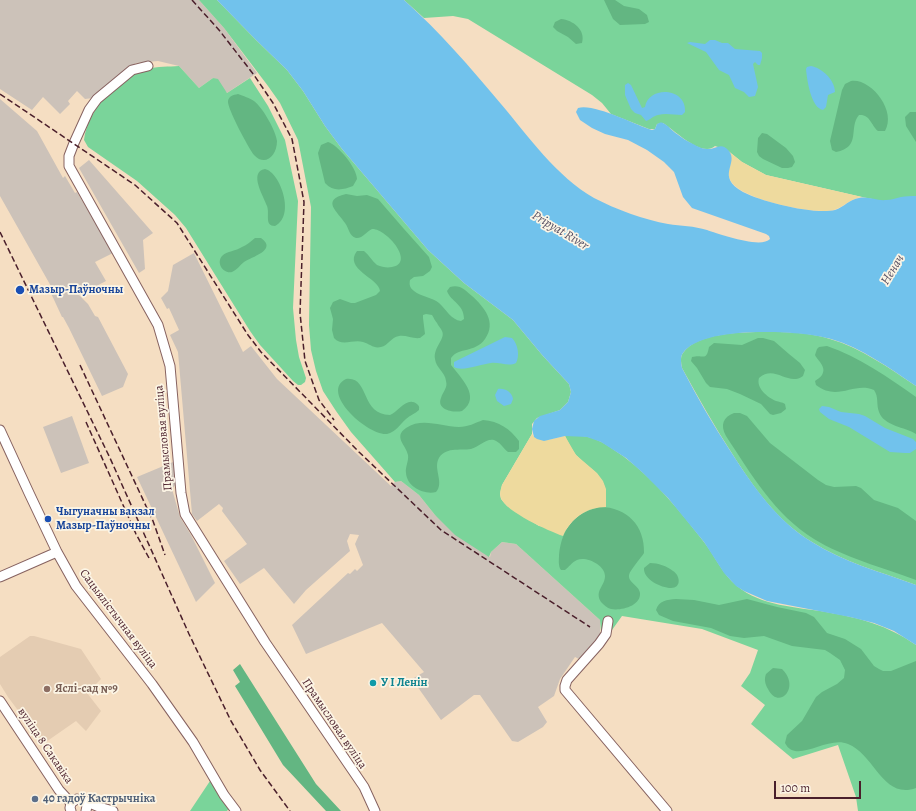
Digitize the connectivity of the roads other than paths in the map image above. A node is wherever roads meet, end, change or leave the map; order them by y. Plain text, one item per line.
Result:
1 (148, 66) dead end
2 (0, 430) edge
3 (57, 552) junction
4 (0, 576) edge
5 (608, 621) dead end
6 (0, 701) edge
7 (84, 801) junction
8 (71, 807) edge
9 (99, 807) junction
10 (86, 811) edge
11 (90, 811) edge
12 (113, 811) edge
13 (236, 811) edge
14 (375, 811) edge
15 (667, 811) edge

1 - 14 street, Прамысловая вуліца
2 - 3 street, Сацыялістычная вуліца
3 - 4 street
3 - 13 street, Сацыялістычная вуліца
5 - 15 street
6 - 8 street, вуліца 8 Сакавіка
7 - 8 street
7 - 9 street
7 - 10 street
9 - 11 street
9 - 12 street

